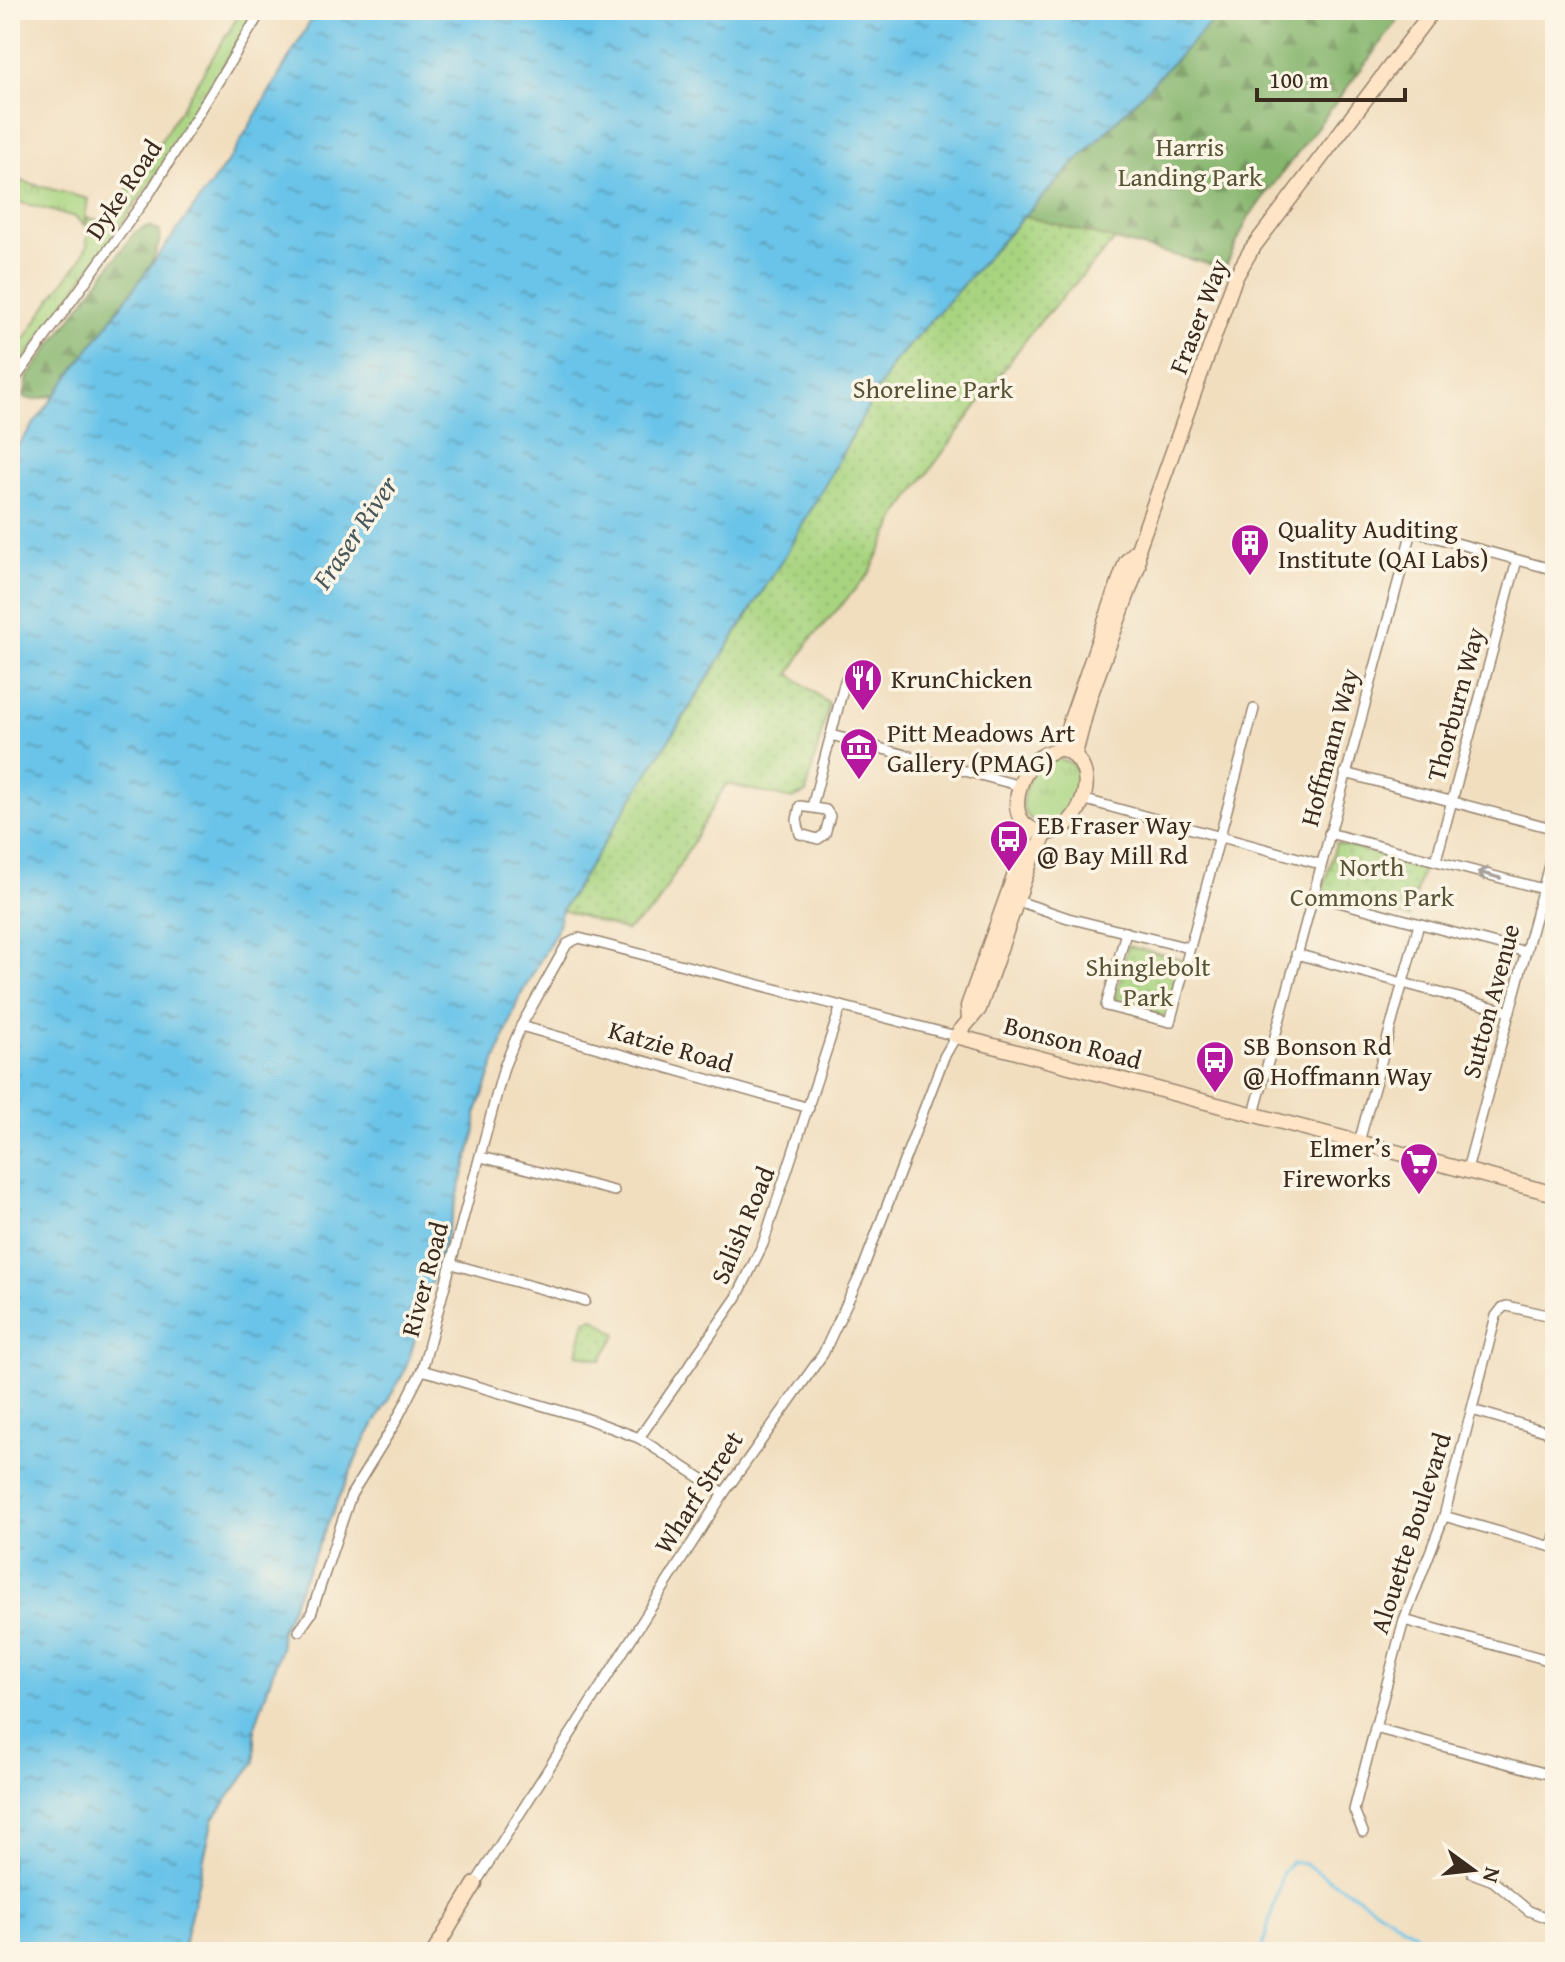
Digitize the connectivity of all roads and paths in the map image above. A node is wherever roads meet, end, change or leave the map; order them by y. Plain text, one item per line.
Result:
1 (262, 10) edge
2 (1433, 10) edge
3 (10, 386) edge
4 (1517, 560) junction
5 (1555, 570) edge
6 (845, 681) dead end
7 (1254, 709) dead end
8 (831, 735) junction
9 (1068, 751) junction
10 (1345, 773) junction
11 (1021, 786) junction
12 (1082, 799) junction
13 (1452, 801) junction
14 (812, 807) dead end
15 (1027, 826) junction
16 (1555, 829) edge
17 (1329, 833) junction
18 (1046, 834) junction
19 (1219, 837) junction
20 (1555, 843) edge
21 (1436, 860) junction
22 (1320, 864) junction
23 (1543, 889) junction
24 (1312, 895) junction
25 (1012, 899) junction
26 (1419, 924) junction
27 (1126, 932) junction
28 (579, 938) joint
29 (1189, 948) junction
30 (1526, 952) junction
31 (1296, 954) junction
32 (1403, 984) junction
33 (841, 1006) junction
34 (1510, 1012) junction
35 (521, 1026) junction
36 (956, 1036) junction
37 (809, 1108) junction
38 (1254, 1114) junction
39 (1359, 1142) junction
40 (481, 1157) junction
41 (1467, 1170) junction
42 (614, 1191) dead end
43 (1555, 1194) edge
44 (452, 1264) junction
45 (585, 1301) dead end
46 (1555, 1317) edge
47 (422, 1370) junction
48 (1472, 1410) junction
49 (1555, 1434) edge
50 (639, 1438) junction
51 (724, 1493) junction
52 (1444, 1516) junction
53 (1555, 1535) edge
54 (1404, 1620) junction
55 (299, 1631) dead end
56 (1555, 1662) edge
57 (1375, 1728) junction
58 (1555, 1776) edge
59 (1363, 1832) dead end
60 (1472, 1873) dead end
61 (475, 1884) joint
62 (1555, 1921) edge
63 (434, 1952) edge

1 - 3 street, Dyke Road
2 - 9 street, Fraser Way
4 - 5 street
4 - 10 street, Hoffmann Way
4 - 13 street, Thorburn Way
6 - 8 street
7 - 19 street
8 - 11 street
8 - 14 street
9 - 11 street
9 - 12 street
10 - 13 street
10 - 17 street, Hoffmann Way
11 - 15 street
12 - 18 street
12 - 19 street
13 - 16 street
13 - 21 street, Thorburn Way
15 - 18 street
15 - 25 street
17 - 21 street
17 - 22 street, Hoffmann Way
18 - 25 street
19 - 22 street
19 - 29 street
20 - 23 street, Sutton Avenue
23 -> 21 street
22 - 24 street, Hoffmann Way
23 - 30 street, Sutton Avenue
24 - 26 street
24 - 31 street, Hoffmann Way
25 - 27 street
25 - 36 street
26 - 30 street
26 - 32 street
27 - 29 street
27 - 29 street
28 - 33 street, Bonson Road
28 - 35 street, River Road
30 - 34 street, Sutton Avenue
31 - 32 street
31 - 38 street, Hoffmann Way
32 - 34 street
32 - 39 street
33 - 36 street, Bonson Road
33 - 37 street, Salish Road
34 - 41 street, Sutton Avenue
35 - 37 street, Katzie Road
35 - 40 street, River Road
36 - 38 street, Bonson Road
36 - 51 street, Wharf Street
37 - 50 street, Salish Road
38 - 39 street, Bonson Road
39 - 41 street, Bonson Road
40 - 42 street
40 - 44 street, River Road
41 - 43 street, Bonson Road
44 - 45 street
44 - 47 street, River Road
46 - 48 street, Alouette Boulevard
47 - 50 street
47 - 55 street, River Road
48 - 49 street
48 - 52 street, Alouette Boulevard
50 - 51 street
51 - 61 street, Wharf Street
52 - 53 street
52 - 54 street, Alouette Boulevard
54 - 56 street
54 - 57 street, Alouette Boulevard
57 - 58 street
57 - 59 street, Alouette Boulevard
60 - 62 street
61 - 63 street, Wharf Street

